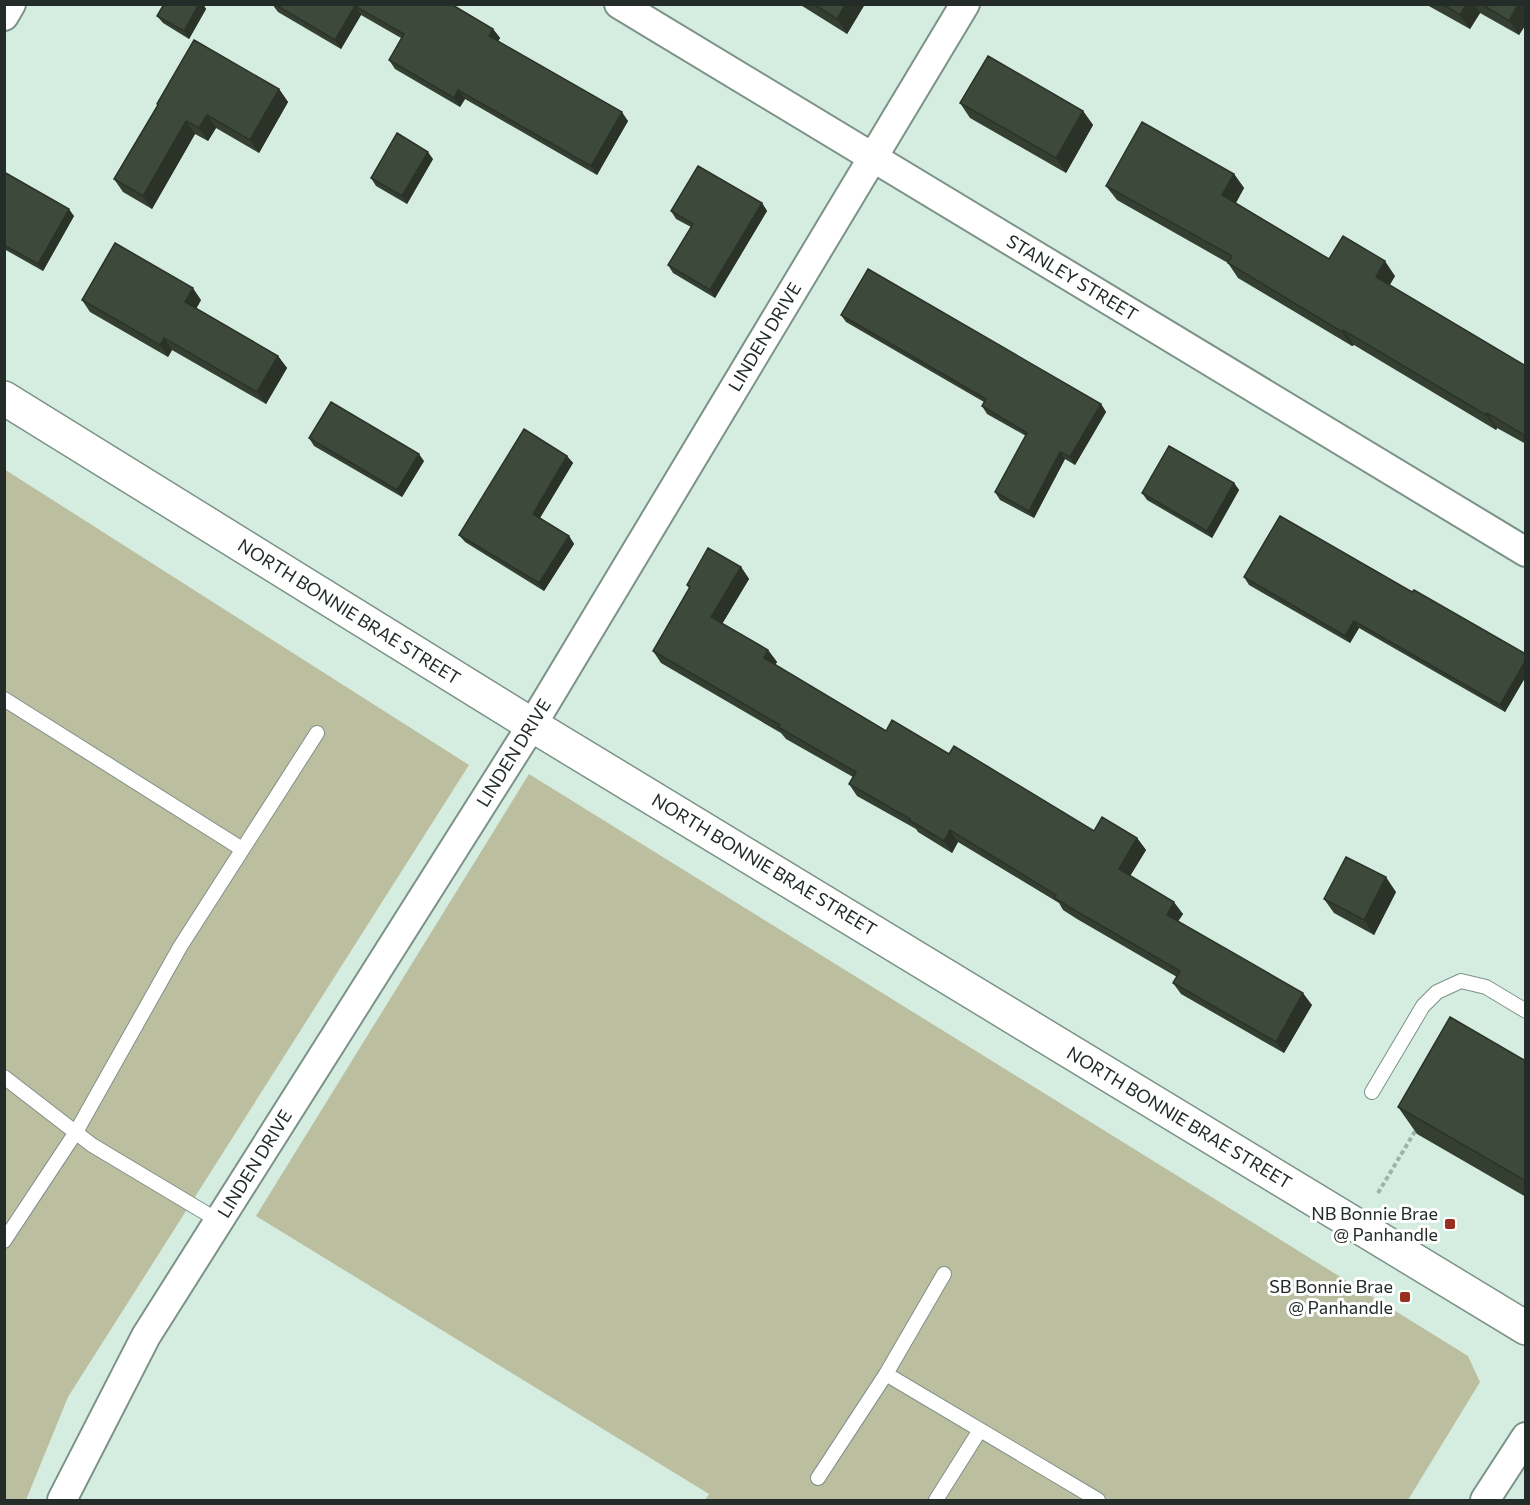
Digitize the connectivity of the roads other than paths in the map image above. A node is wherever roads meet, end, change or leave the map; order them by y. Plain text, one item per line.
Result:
1 (11, 4) edge
2 (620, 4) edge
3 (965, 4) edge
4 (4, 16) edge
5 (873, 158) junction
6 (4, 398) edge
7 (1526, 552) edge
8 (4, 699) edge
9 (532, 725) junction
10 (316, 734) dead end
11 (242, 849) junction
12 (1526, 1011) edge
13 (4, 1077) edge
14 (1372, 1092) dead end
15 (76, 1132) junction
16 (219, 1221) junction
17 (4, 1241) edge
18 (944, 1274) dead end
19 (1526, 1328) edge
20 (886, 1374) junction
21 (980, 1430) junction
22 (1526, 1437) edge
23 (818, 1478) dead end
24 (62, 1500) edge
25 (936, 1500) edge
26 (1098, 1500) edge
27 (1485, 1500) edge

1 - 4 street
2 - 5 street, STANLEY STREET
3 - 5 street, LINDEN DRIVE
5 - 7 street, STANLEY STREET
5 - 9 street, LINDEN DRIVE
6 - 9 main road, NORTH BONNIE BRAE STREET
8 - 11 lane
9 - 16 street, LINDEN DRIVE
9 - 19 main road, NORTH BONNIE BRAE STREET
10 - 11 lane
11 - 15 lane
12 - 14 lane
13 - 15 lane
15 - 16 lane
15 - 17 lane
16 - 24 street, LINDEN DRIVE
18 - 20 lane
20 - 21 lane
20 - 23 lane
21 - 25 lane
21 - 26 lane
22 - 27 street

